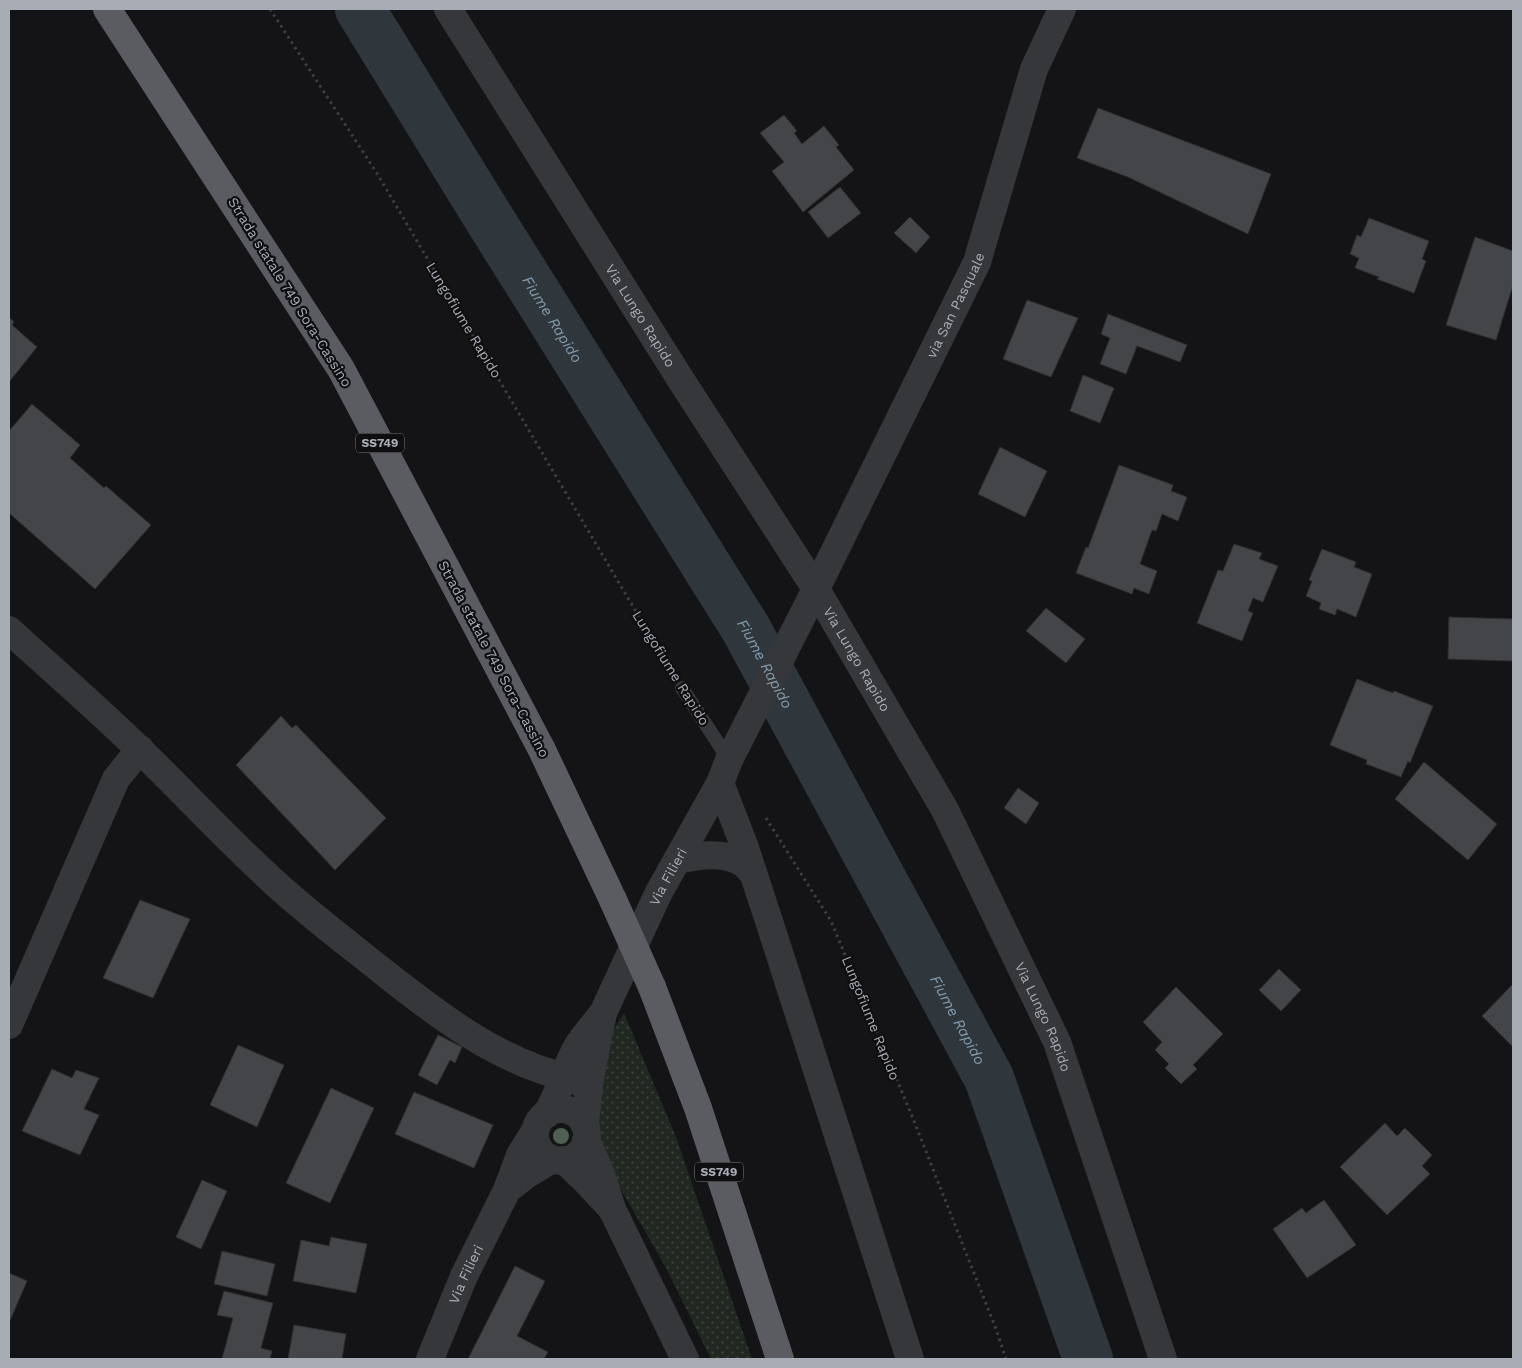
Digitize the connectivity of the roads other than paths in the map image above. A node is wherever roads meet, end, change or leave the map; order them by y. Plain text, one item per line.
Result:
1 (107, 9) edge
2 (448, 9) edge
3 (1062, 9) edge
4 (811, 598) junction
5 (9, 630) edge
6 (682, 688) road end
7 (140, 749) junction
8 (729, 762) junction
9 (677, 860) junction
10 (753, 873) junction
11 (603, 1013) junction
12 (9, 1025) edge
13 (563, 1077) junction
14 (589, 1090) junction
15 (541, 1123) junction
16 (585, 1132) junction
17 (558, 1160) junction
18 (507, 1190) junction
19 (612, 1209) junction
20 (430, 1359) edge
21 (685, 1359) edge
22 (780, 1359) edge
23 (910, 1359) edge
24 (1163, 1359) edge

1 - 22 highway, Strada statale 749 Sora-Cassino / SS749, bridge
2 - 4 street, Via Lungo Rapido
3 - 4 street, via San Pasquale
4 - 8 street, via San Pasquale
4 - 24 street, Via Lungo Rapido
5 - 7 street
6 - 8 lane, Lungofiume Rapido
7 - 12 street
7 - 13 street
8 - 9 street, Via Filieri
8 - 10 street
9 - 10 street
9 - 11 street, Via Filieri
10 - 23 street
11 - 13 street, Via Filieri
11 - 14 street, Via Filieri
13 - 14 street
13 - 15 street, Via Filieri
14 - 16 street, Via Filieri
15 - 16 street
15 - 17 street
15 - 18 street, Via Filieri
16 - 17 street
16 - 19 street
17 - 18 street, Via Filieri
17 - 19 street
18 - 20 street, Via Filieri
19 - 21 street

